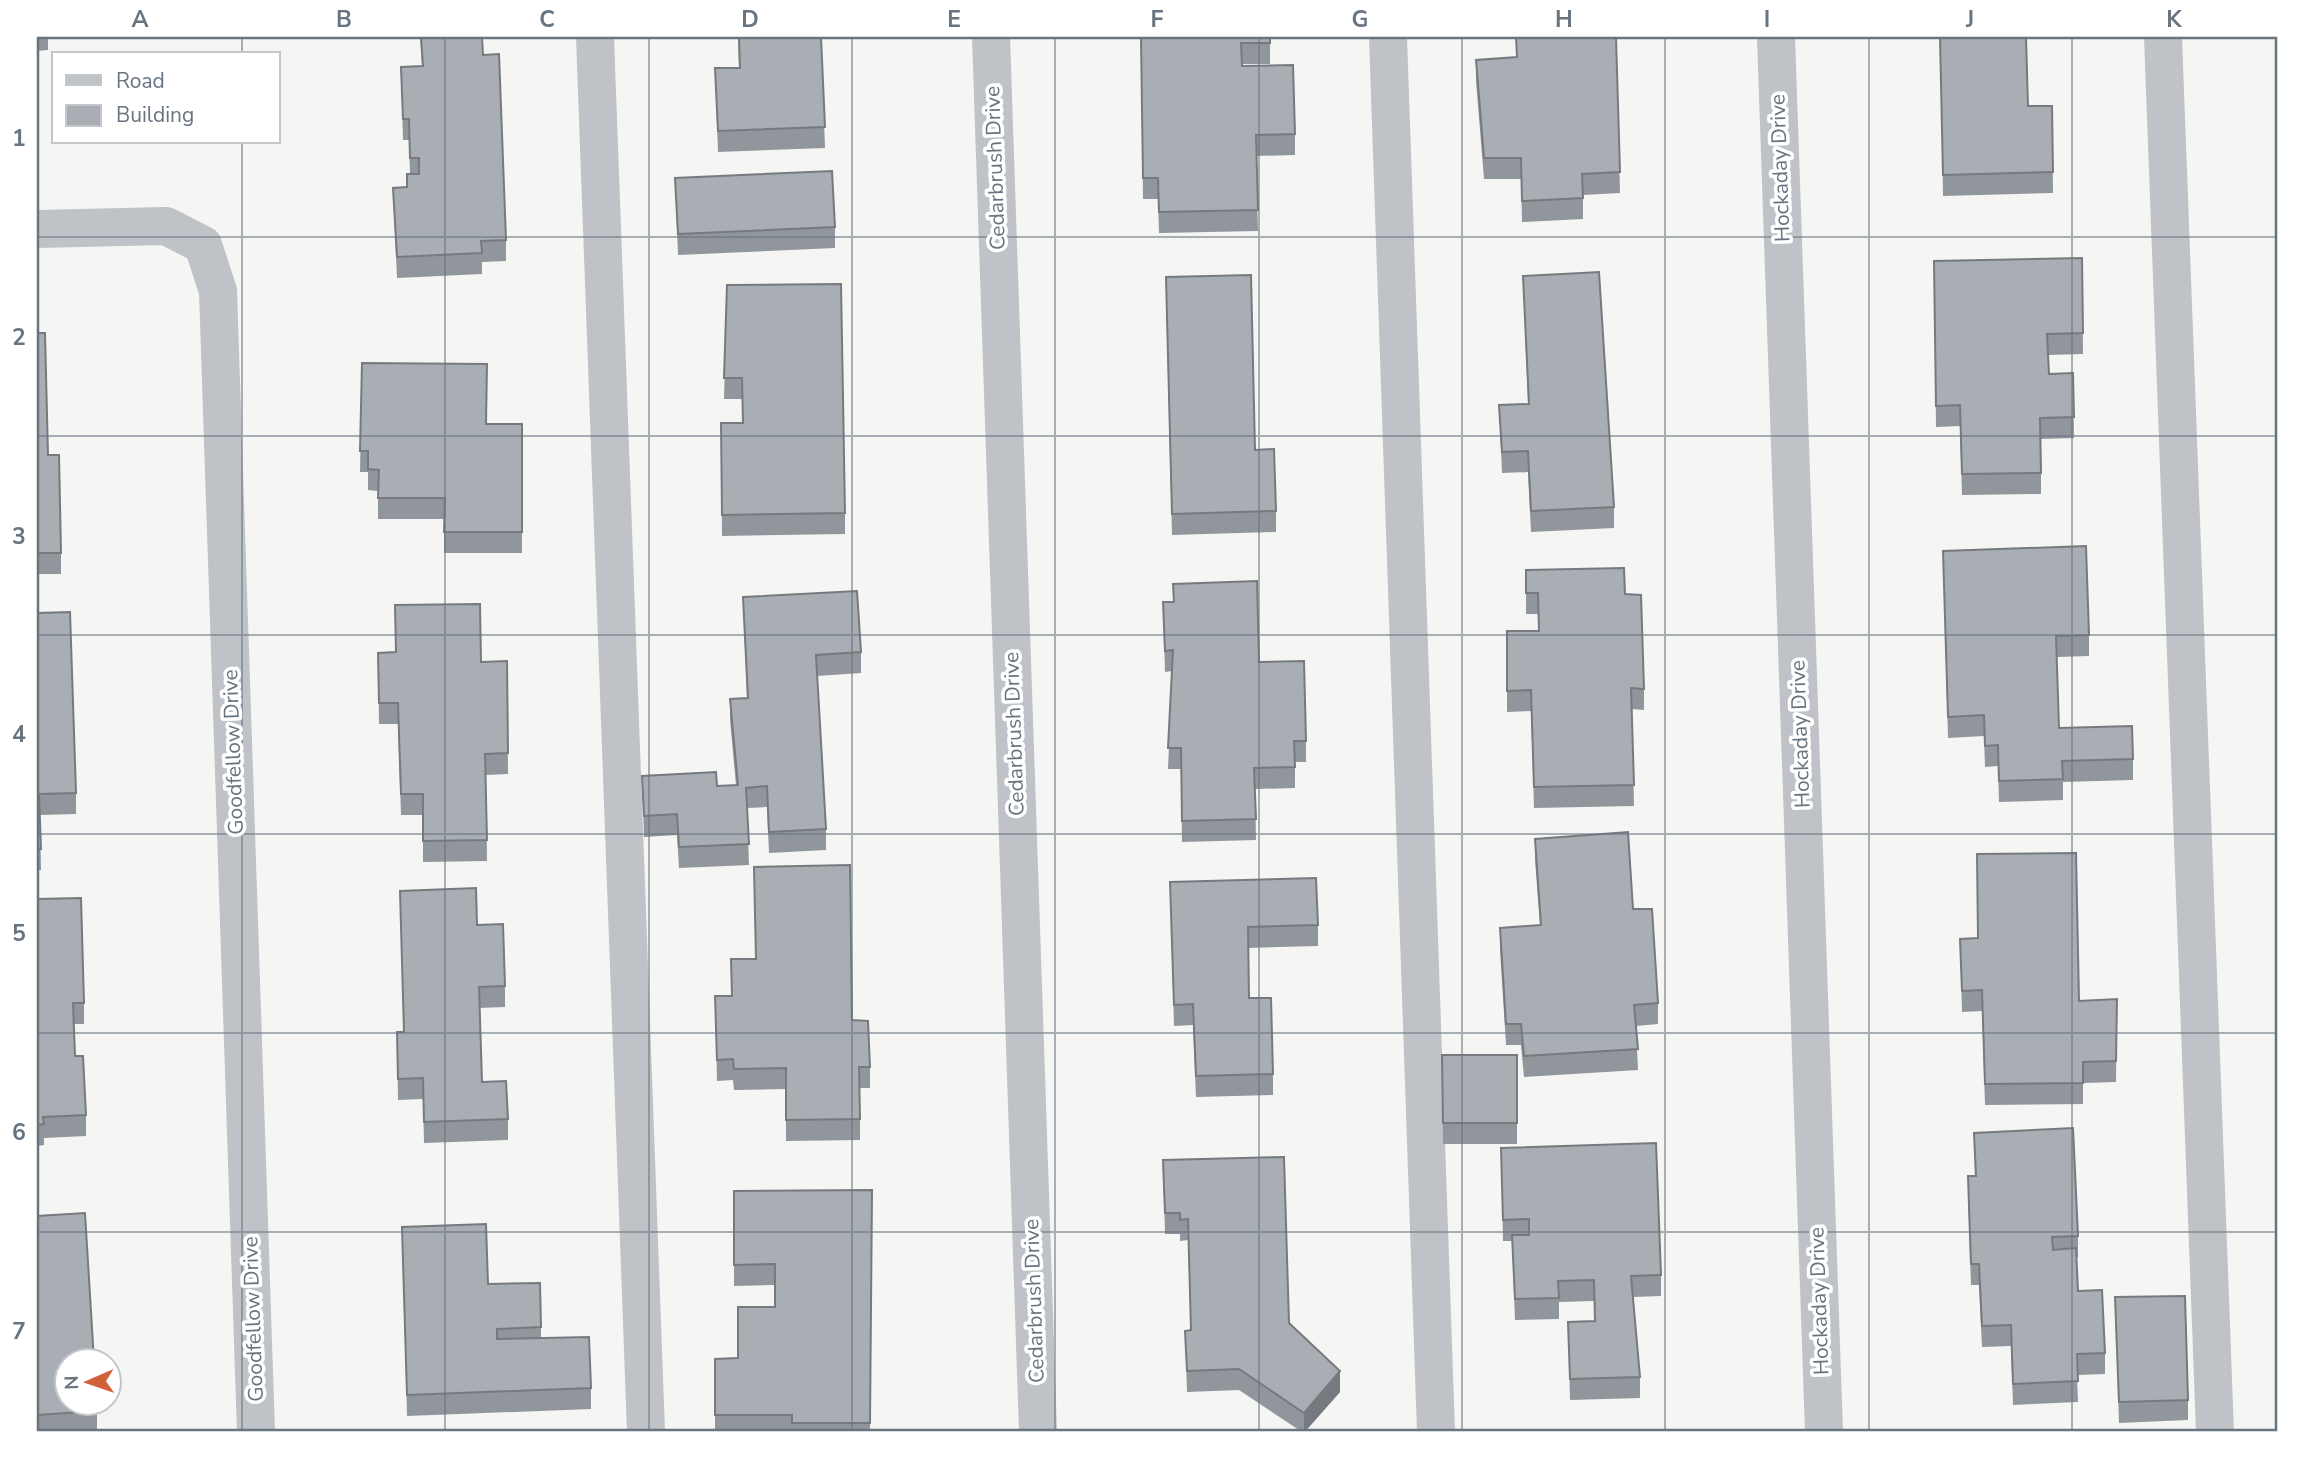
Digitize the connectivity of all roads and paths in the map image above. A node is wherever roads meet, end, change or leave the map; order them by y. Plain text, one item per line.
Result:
1 (595, 37) edge
2 (991, 37) edge
3 (1388, 37) edge
4 (1776, 37) edge
5 (2163, 37) edge
6 (37, 229) edge
7 (256, 1432) edge
8 (646, 1432) edge
9 (1038, 1432) edge
10 (1436, 1432) edge
11 (1824, 1432) edge
12 (2215, 1432) edge

1 - 8 street
2 - 9 street, Cedarbrush Drive
3 - 10 street
4 - 11 street, Hockaday Drive
5 - 12 street
6 - 7 street, Goodfellow Drive

